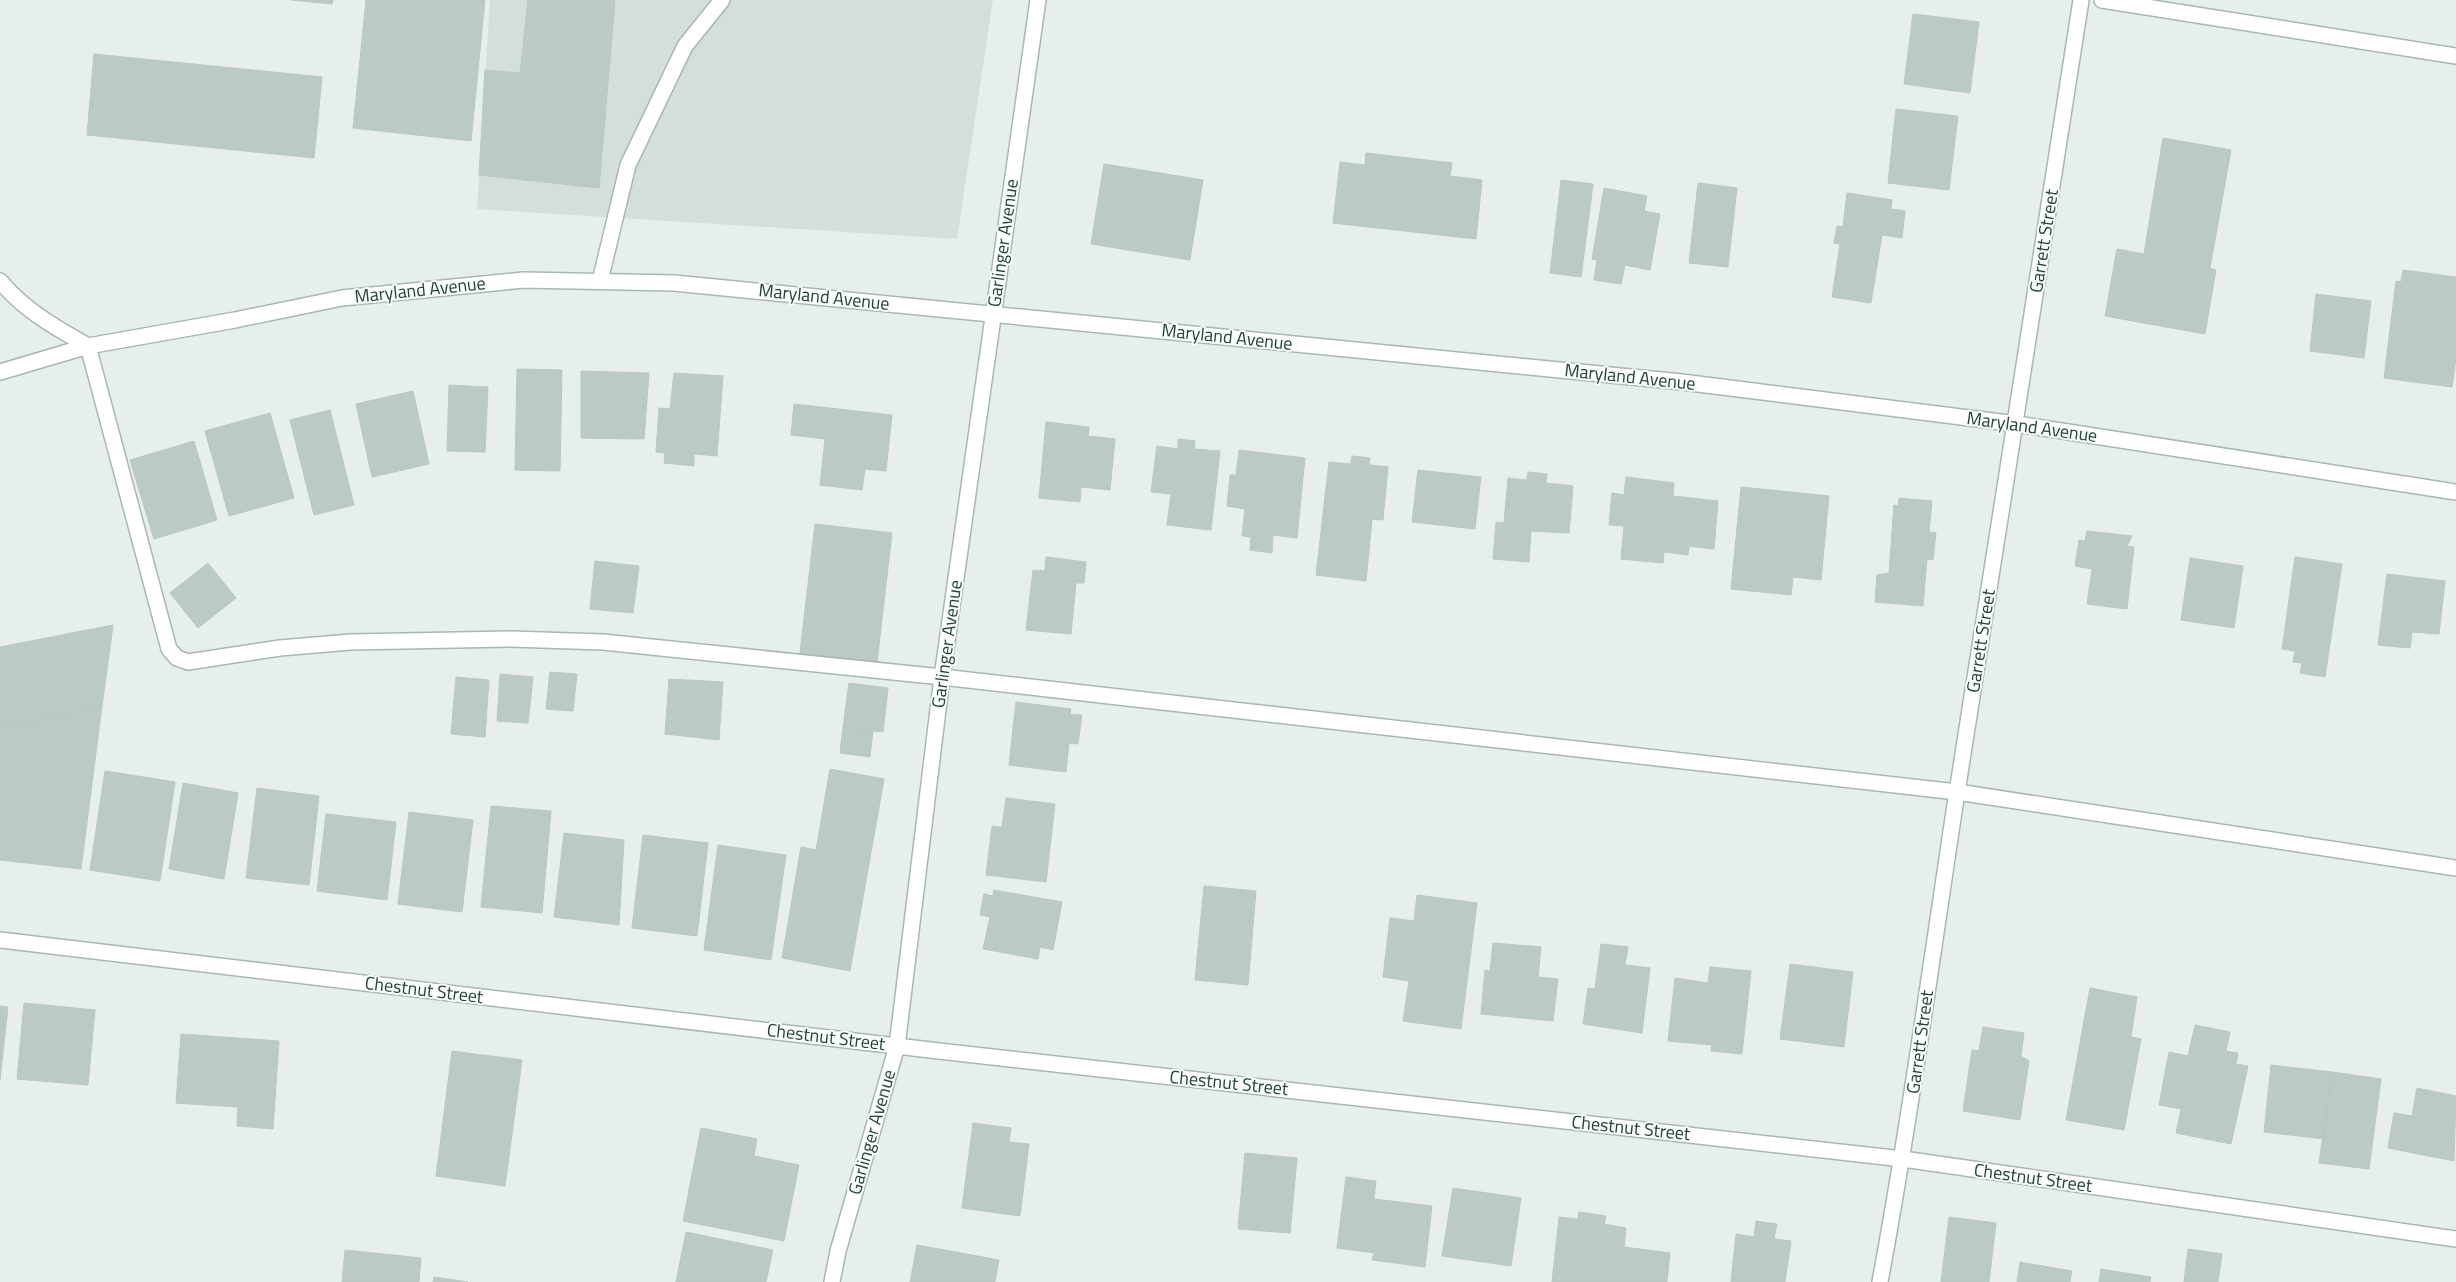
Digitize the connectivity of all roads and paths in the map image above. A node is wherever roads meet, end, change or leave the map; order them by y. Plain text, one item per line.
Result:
1 (722, 0) edge
2 (1038, 0) edge
3 (2081, 0) edge
4 (2102, 0) edge
5 (2456, 56) edge
6 (0, 281) edge
7 (600, 281) junction
8 (992, 314) junction
9 (88, 346) junction
10 (0, 372) edge
11 (2017, 424) junction
12 (2456, 492) edge
13 (942, 677) junction
14 (1957, 792) junction
15 (2456, 868) edge
16 (0, 940) edge
17 (897, 1046) junction
18 (1903, 1159) junction
19 (2456, 1239) edge
20 (832, 1282) edge
21 (1880, 1282) edge

1 - 7 street
2 - 8 street, Garlinger Avenue
3 - 11 street, Garrett Street
4 - 5 street
6 - 9 street
7 - 8 street, Maryland Avenue
7 - 9 street, Maryland Avenue
8 - 11 street, Maryland Avenue
8 - 13 street, Garlinger Avenue
9 - 10 street, Maryland Avenue
9 - 13 street
11 - 12 street, Maryland Avenue
11 - 14 street, Garrett Street
13 - 14 street
13 - 17 street, Garlinger Avenue
14 - 15 street
14 - 18 street, Garrett Street
16 - 17 street, Chestnut Street
17 - 18 street, Chestnut Street
17 - 20 street, Garlinger Avenue
18 - 19 street, Chestnut Street
18 - 21 street, Garrett Street

